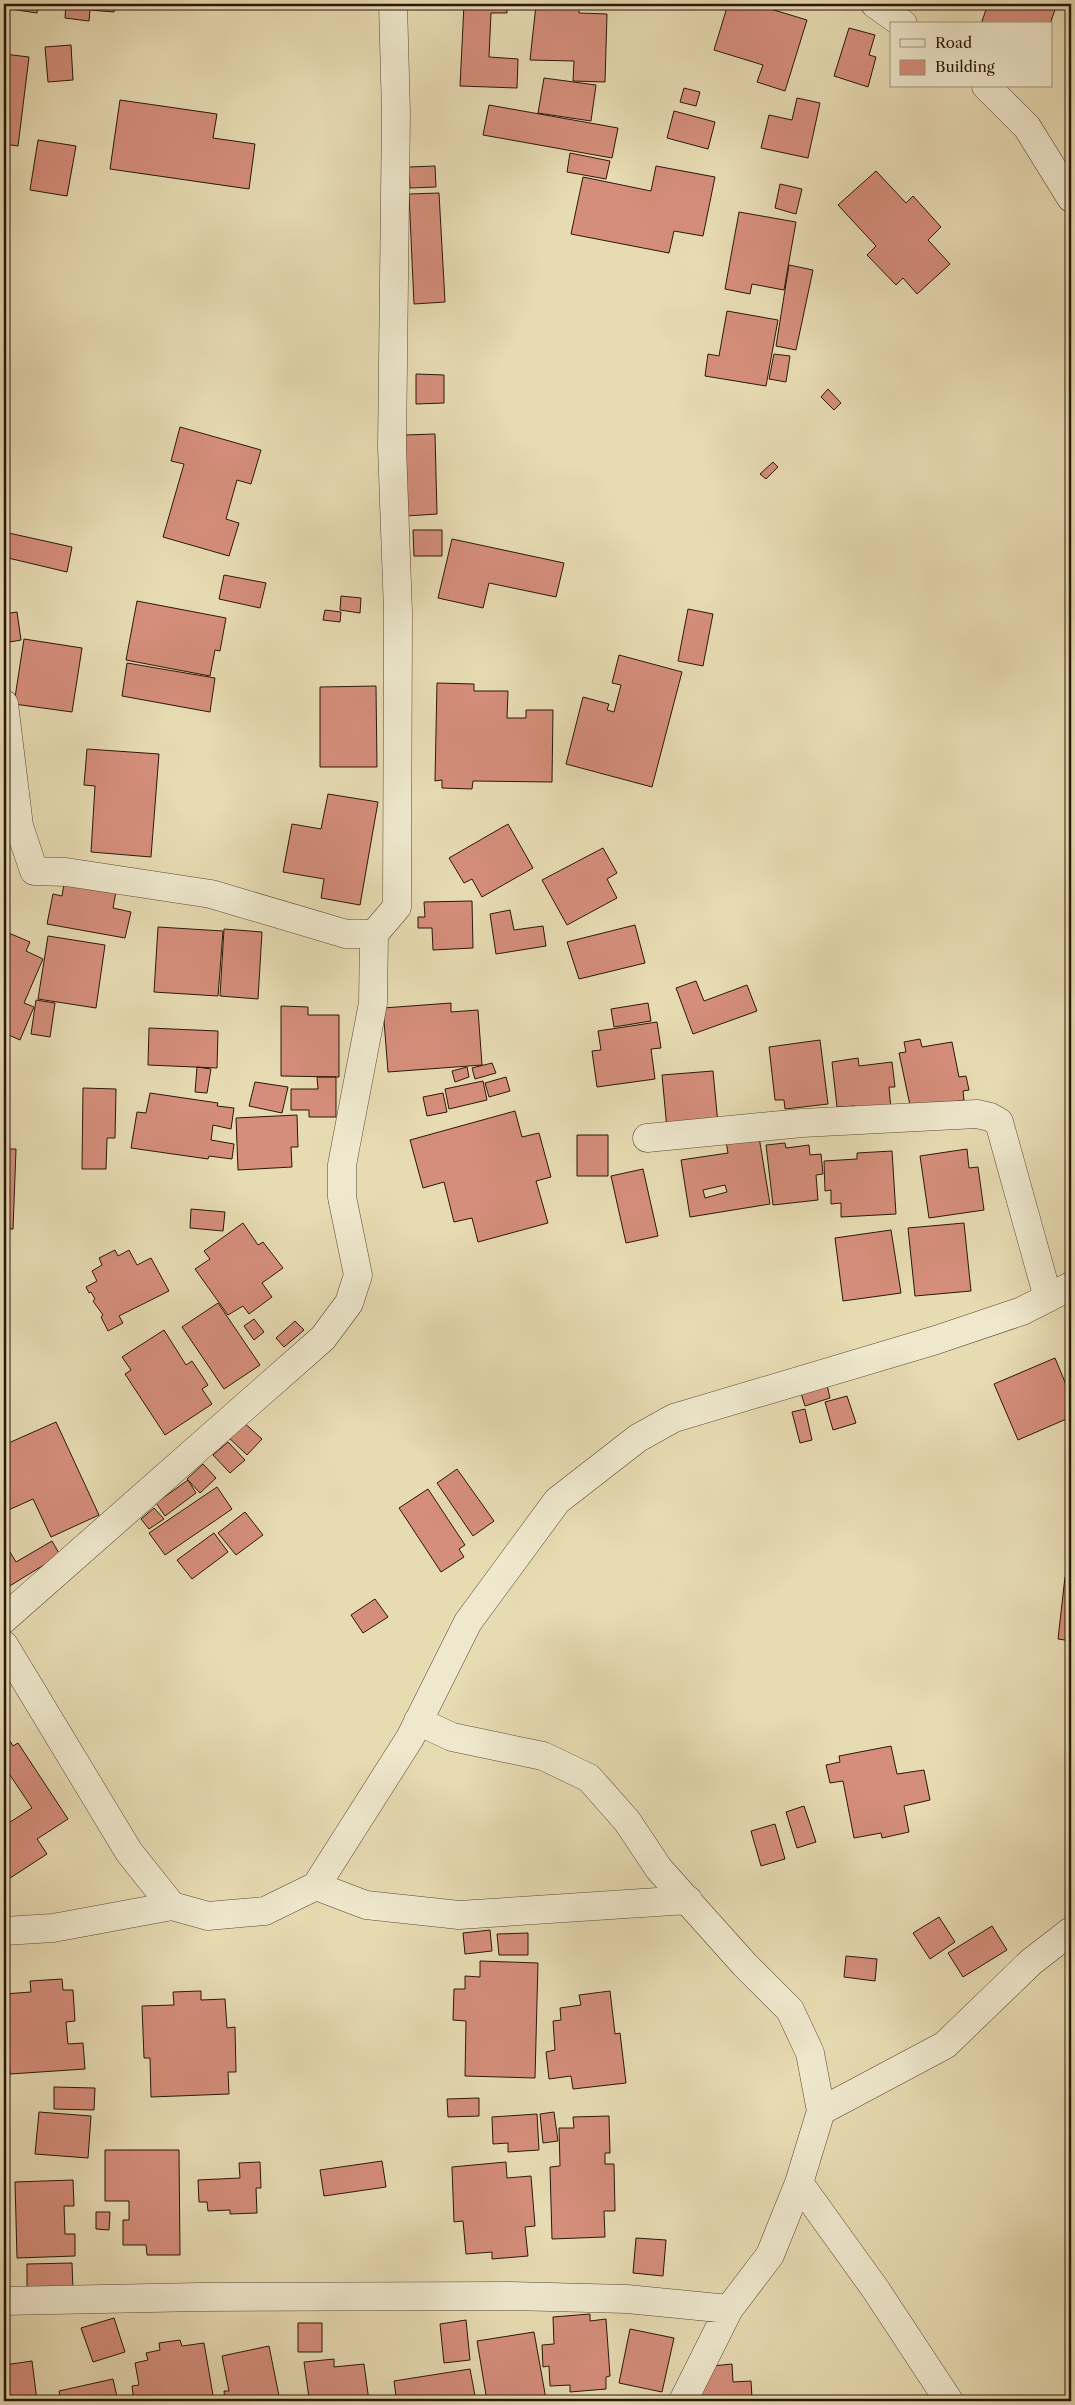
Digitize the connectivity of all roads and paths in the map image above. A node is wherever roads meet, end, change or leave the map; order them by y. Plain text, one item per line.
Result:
1 (393, 4) edge
2 (875, 4) edge
3 (899, 22) edge
4 (988, 88) edge
5 (1071, 198) edge
6 (4, 704) edge
7 (374, 934) junction
8 (647, 1138) dead end
9 (1060, 1292) edge
10 (4, 1619) edge
11 (4, 1645) edge
12 (418, 1720) junction
13 (316, 1886) junction
14 (688, 1900) junction
15 (172, 1906) junction
16 (4, 1931) edge
17 (1071, 1931) edge
18 (821, 2111) junction
19 (799, 2183) junction
20 (4, 2301) edge
21 (729, 2309) junction
22 (683, 2401) edge
23 (949, 2401) edge

1 - 7 street
2 - 3 street
4 - 5 street
6 - 7 street
7 - 10 street
8 - 9 street
9 - 12 street
11 - 15 street
12 - 13 street
12 - 14 street
13 - 14 street
13 - 15 street
14 - 18 street
15 - 16 street
17 - 18 street
18 - 19 street
19 - 21 street
19 - 23 street
20 - 21 street
21 - 22 street

